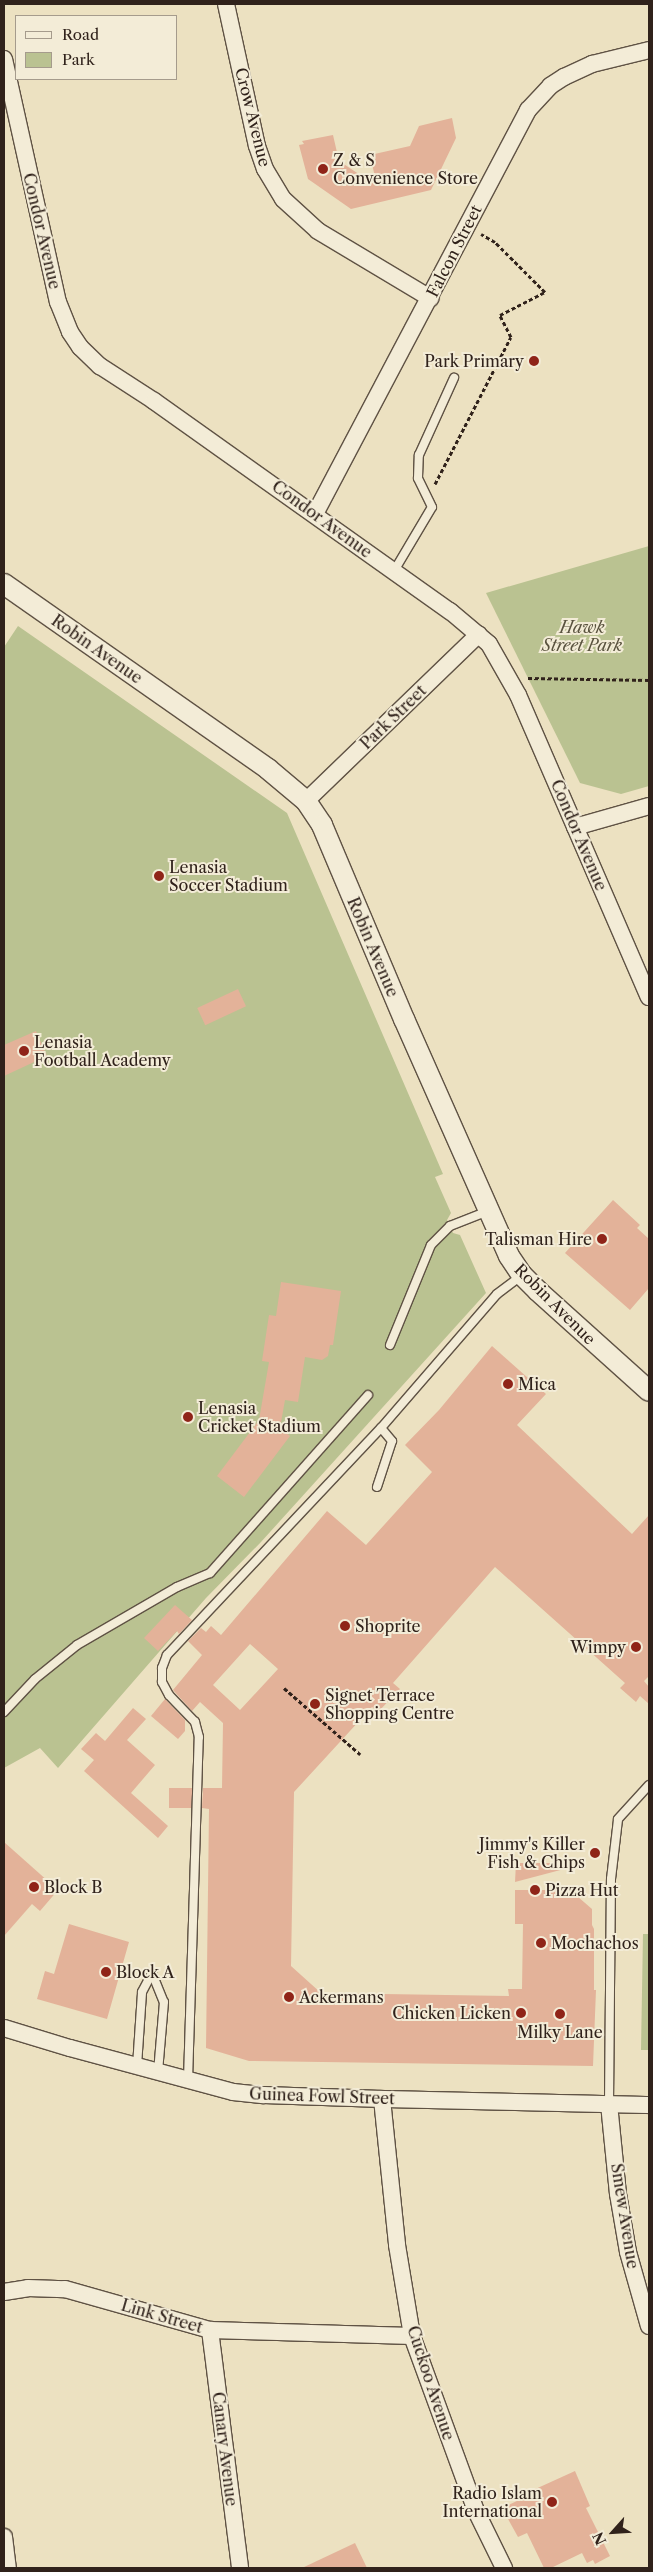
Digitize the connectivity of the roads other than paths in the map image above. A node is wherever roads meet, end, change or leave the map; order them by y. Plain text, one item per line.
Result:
1 (226, 4) edge
2 (649, 50) edge
3 (4, 59) edge
4 (430, 298) junction
5 (454, 378) dead end
6 (315, 514) junction
7 (394, 571) junction
8 (4, 584) edge
9 (479, 634) junction
10 (306, 801) junction
11 (649, 806) edge
12 (575, 827) junction
13 (649, 997) edge
14 (488, 1211) junction
15 (522, 1275) junction
16 (390, 1345) dead end
17 (649, 1391) edge
18 (368, 1395) dead end
19 (381, 1428) junction
20 (377, 1487) dead end
21 (4, 1712) edge
22 (649, 1785) edge
23 (4, 2028) edge
24 (137, 2066) junction
25 (158, 2072) junction
26 (188, 2080) junction
27 (382, 2099) junction
28 (609, 2104) junction
29 (649, 2104) edge
30 (4, 2292) edge
31 (649, 2326) edge
32 (210, 2330) junction
33 (412, 2336) junction
34 (4, 2537) edge
35 (8, 2568) edge
36 (240, 2568) edge
37 (504, 2568) edge

1 - 4 street, Crow Avenue
2 - 4 street, Falcon Street
3 - 6 street, Condor Avenue
4 - 6 street, Falcon Street
5 - 7 lane
6 - 7 street, Condor Avenue
7 - 9 street, Condor Avenue
8 - 10 street, Robin Avenue
9 - 10 street, Park Street
9 - 12 street, Condor Avenue
10 - 14 street, Robin Avenue
11 - 12 street
12 - 13 street, Condor Avenue
14 - 15 street, Robin Avenue
14 - 16 lane
15 - 17 street, Robin Avenue
15 - 19 lane
18 - 21 lane
19 - 20 lane
19 - 26 lane
22 - 28 lane
23 - 24 street, Guinea Fowl Street
24 - 25 street, Guinea Fowl Street
24 - 25 lane
25 - 26 street, Guinea Fowl Street
26 - 27 street, Guinea Fowl Street
27 - 28 street, Guinea Fowl Street
27 - 33 street, Cuckoo Avenue
28 - 29 street, Guinea Fowl Street
28 - 31 street, Smew Avenue
30 - 32 street, Link Street
32 - 33 street, Link Street
32 - 36 street, Canary Avenue
33 - 37 street, Cuckoo Avenue
34 - 35 street

